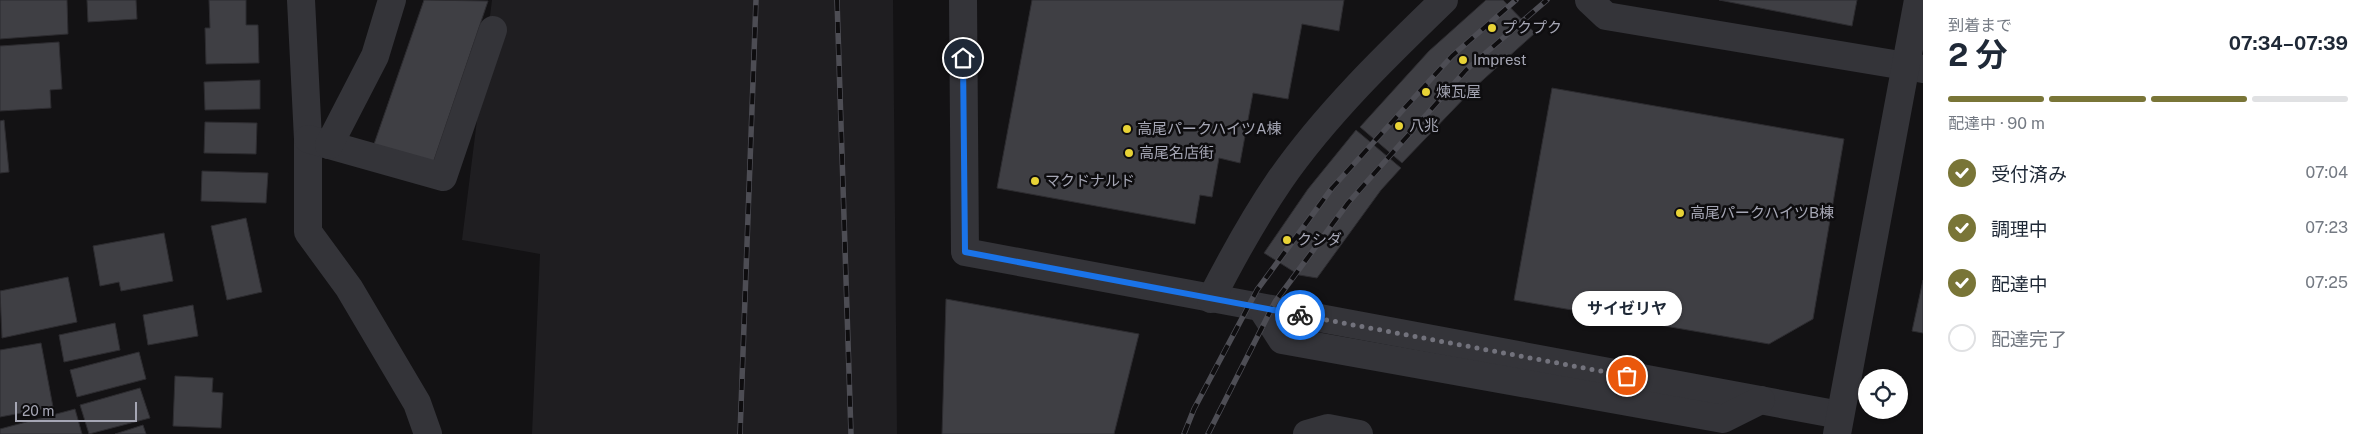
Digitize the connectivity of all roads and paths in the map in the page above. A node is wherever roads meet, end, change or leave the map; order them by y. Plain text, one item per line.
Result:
1 (301, 0) edge
2 (392, 0) edge
3 (962, 0) edge
4 (1444, 0) edge
5 (1589, 0) edge
6 (1918, 0) edge
7 (493, 30) dead end
8 (1914, 67) edge
9 (319, 142) junction
10 (1211, 299) junction
11 (1838, 425) edge
12 (428, 434) edge
13 (1307, 434) edge
14 (1359, 434) edge

1 - 9 street
2 - 9 street
3 - 10 street
4 - 10 street
5 - 8 street
6 - 8 street
7 - 9 street
8 - 11 street
9 - 12 street
10 - 11 street
13 - 14 street

